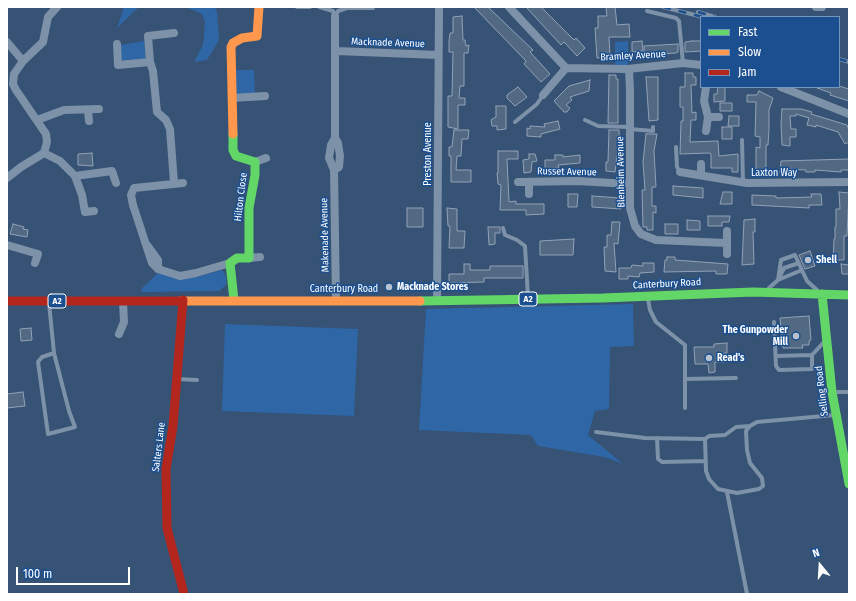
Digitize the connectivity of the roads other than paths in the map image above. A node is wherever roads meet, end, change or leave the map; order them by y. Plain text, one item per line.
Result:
1 (57, 7) edge
2 (259, 7) edge
3 (297, 7) edge
4 (310, 7) edge
5 (319, 7) edge
6 (439, 7) edge
7 (509, 7) edge
8 (816, 7) edge
9 (822, 7) edge
10 (373, 8) dead end
11 (647, 12) dead end
12 (335, 16) junction
13 (174, 34) dead end
14 (7, 42) edge
15 (117, 44) dead end
16 (336, 51) junction
17 (438, 55) junction
18 (23, 61) junction
19 (150, 62) junction
20 (682, 64) junction
21 (700, 66) edge
22 (566, 68) junction
23 (629, 69) junction
24 (706, 88) edge
25 (783, 88) edge
26 (543, 95) joint
27 (265, 96) dead end
28 (232, 98) junction
29 (99, 109) dead end
30 (88, 110) junction
31 (849, 114) edge
32 (708, 117) junction
33 (719, 117) dead end
34 (37, 120) junction
35 (585, 120) dead end
36 (89, 121) dead end
37 (515, 122) dead end
38 (653, 126) dead end
39 (630, 128) junction
40 (706, 131) dead end
41 (742, 140) dead end
42 (676, 147) dead end
43 (44, 153) junction
44 (266, 158) dead end
45 (255, 162) junction
46 (700, 164) dead end
47 (680, 172) joint
48 (700, 175) junction
49 (75, 176) junction
50 (7, 178) edge
51 (518, 182) dead end
52 (529, 182) junction
53 (743, 182) junction
54 (849, 182) edge
55 (116, 183) dead end
56 (174, 183) junction
57 (183, 183) dead end
58 (630, 184) junction
59 (529, 194) dead end
60 (94, 211) dead end
61 (503, 228) dead end
62 (727, 232) dead end
63 (727, 243) junction
64 (7, 245) edge
65 (727, 254) dead end
66 (260, 257) dead end
67 (249, 258) junction
68 (35, 263) dead end
69 (230, 263) junction
70 (799, 263) junction
71 (802, 270) junction
72 (778, 280) junction
73 (753, 292) junction
74 (822, 294) junction
75 (849, 295) edge
76 (648, 296) junction
77 (528, 299) junction
78 (183, 300) junction
79 (234, 300) junction
80 (336, 300) junction
81 (437, 300) junction
82 (7, 301) edge
83 (49, 301) junction
84 (123, 301) junction
85 (774, 322) dead end
86 (119, 334) dead end
87 (827, 339) junction
88 (54, 353) junction
89 (812, 355) junction
90 (776, 356) junction
91 (736, 378) dead end
92 (177, 379) junction
93 (685, 379) junction
94 (197, 380) dead end
95 (832, 392) junction
96 (849, 392) edge
97 (685, 408) dead end
98 (836, 415) junction
99 (750, 426) junction
100 (596, 432) dead end
101 (657, 438) junction
102 (705, 439) junction
103 (845, 441) edge
104 (706, 461) junction
105 (849, 484) edge
106 (727, 492) junction
107 (184, 594) edge
108 (747, 594) edge

1 - 18 street
2 - 28 main road, Hilton Close
3 - 4 lane
5 - 12 lane
6 - 17 street, Preston Avenue
7 - 22 street
8 - 9 street
10 - 12 lane
11 - 20 lane
12 - 16 street, Makenade Avenue
13 - 19 street
14 - 18 street
15 - 19 street
16 - 17 street, Macknade Avenue
16 - 80 street, Makenade Avenue
17 - 81 street, Preston Avenue
18 - 34 street
19 - 56 street
20 - 21 street, Bramley Avenue
20 - 23 street, Bramley Avenue
22 - 23 street, Bramley Avenue
22 - 26 street
23 - 39 street, Blenheim Avenue
24 - 32 street
25 - 31 street
26 - 37 lane
27 - 28 street
28 - 45 main road, Hilton Close
29 - 30 street
30 - 34 street
30 - 36 street
32 - 33 street
32 - 40 street
34 - 43 street
35 - 39 lane
38 - 39 lane
39 - 58 street, Blenheim Avenue
41 - 53 lane
42 - 47 lane
43 - 49 street
43 - 50 street
44 - 45 street, Hilton Close
45 - 67 main road, Hilton Close
46 - 48 street
47 - 48 street, Laxton Way
48 - 53 street, Laxton Way
49 - 55 street
49 - 60 street
51 - 52 street, Russet Avenue
52 - 58 street, Russet Avenue
52 - 59 street, Russet Avenue
53 - 54 street, Laxton Way
56 - 57 street
56 - 69 street
58 - 63 street, Blenheim Avenue
61 - 77 lane
62 - 63 street
63 - 65 street
64 - 68 street
66 - 67 street
67 - 69 main road
69 - 79 main road
70 - 71 lane
70 - 72 lane
70 - 72 lane
71 - 72 lane
71 - 74 lane
72 - 73 lane
73 - 74 main road, Canterbury Road / A2
73 - 76 main road, Canterbury Road / A2
74 - 75 main road, Canterbury Road / A2
74 - 87 main road, Selling Road
76 - 77 main road, Canterbury Road / A2
76 - 93 lane
77 - 81 main road, Canterbury Road / A2
78 - 79 main road, Canterbury Road / A2
78 - 84 main road, Canterbury Road / A2
78 - 92 main road, Salters Lane
79 - 80 main road, Canterbury Road / A2
80 - 81 main road, Canterbury Road / A2
82 - 83 main road, Canterbury Road / A2
83 - 84 main road, Canterbury Road / A2
83 - 88 lane
84 - 86 street
85 - 90 lane
87 - 89 lane
87 - 95 main road, Selling Road
88 - 88 lane
89 - 90 lane
89 - 90 lane
91 - 93 lane
92 - 94 lane
92 - 107 main road, Salters Lane
93 - 97 lane
95 - 96 lane
95 - 98 main road, Selling Road
98 - 99 lane
98 - 103 main road, Selling Road
99 - 102 lane
99 - 106 lane
100 - 101 lane
101 - 102 lane
101 - 104 lane
102 - 104 lane
103 - 105 main road, Selling Road
104 - 106 lane
106 - 108 lane

